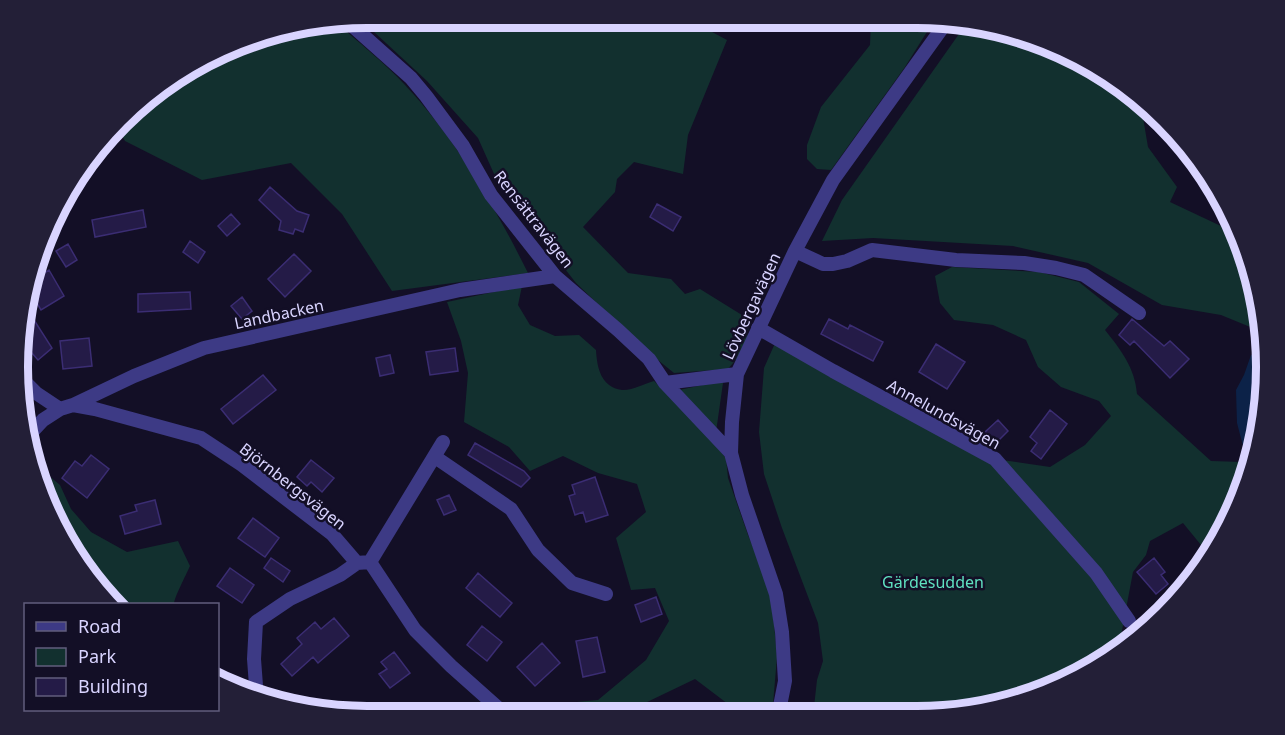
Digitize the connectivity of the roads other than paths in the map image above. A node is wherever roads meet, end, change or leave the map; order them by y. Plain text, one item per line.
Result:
1 (355, 29) edge
2 (941, 29) edge
3 (795, 251) junction
4 (555, 276) junction
5 (1139, 313) dead end
6 (758, 328) junction
7 (737, 374) junction
8 (665, 383) junction
9 (29, 386) edge
10 (66, 407) junction
11 (34, 429) edge
12 (443, 442) dead end
13 (732, 453) junction
14 (435, 457) junction
15 (364, 562) junction
16 (606, 594) dead end
17 (1129, 621) dead end
18 (256, 688) edge
19 (496, 706) edge
20 (780, 706) edge

1 - 4 street, Rensättravägen
2 - 3 street, Lövbergavägen
3 - 5 street
3 - 6 street, Lövbergavägen
4 - 8 street, Rensättravägen
4 - 10 street, Landbacken
6 - 7 street, Lövbergavägen
6 - 17 street, Annelundsvägen
7 - 8 street
7 - 13 street, Lövbergavägen
8 - 13 street, Rensättravägen
9 - 10 street, Björnbergsvägen
10 - 11 street, Landbacken
10 - 15 street, Björnbergsvägen
12 - 14 street
13 - 20 street, Lövbergavägen
14 - 15 street
14 - 16 street
15 - 18 street
15 - 19 street, Björnbergsvägen

